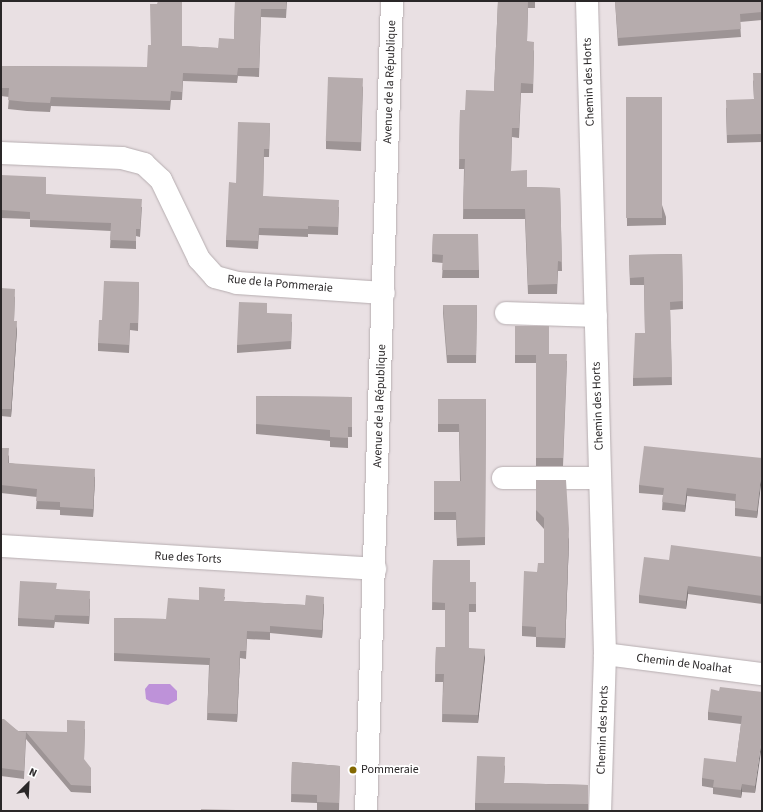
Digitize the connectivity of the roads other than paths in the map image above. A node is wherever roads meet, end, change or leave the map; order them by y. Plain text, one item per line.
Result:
1 (392, 1) edge
2 (587, 1) edge
3 (1, 154) edge
4 (384, 292) junction
5 (506, 314) dead end
6 (596, 316) junction
7 (503, 478) dead end
8 (600, 478) junction
9 (1, 546) edge
10 (374, 569) junction
11 (605, 654) junction
12 (762, 674) edge
13 (366, 811) edge
14 (600, 811) edge

1 - 4 street, Avenue de la République
2 - 6 street, Chemin des Horts
3 - 4 street, Rue de la Pommeraie
4 - 10 street, Avenue de la République
5 - 6 street
6 - 8 street, Chemin des Horts
7 - 8 street
8 - 11 street, Chemin des Horts
9 - 10 street, Rue des Torts
10 - 13 street, Avenue de la République
11 - 12 street, Chemin de Noalhat
11 - 14 street, Chemin des Horts

